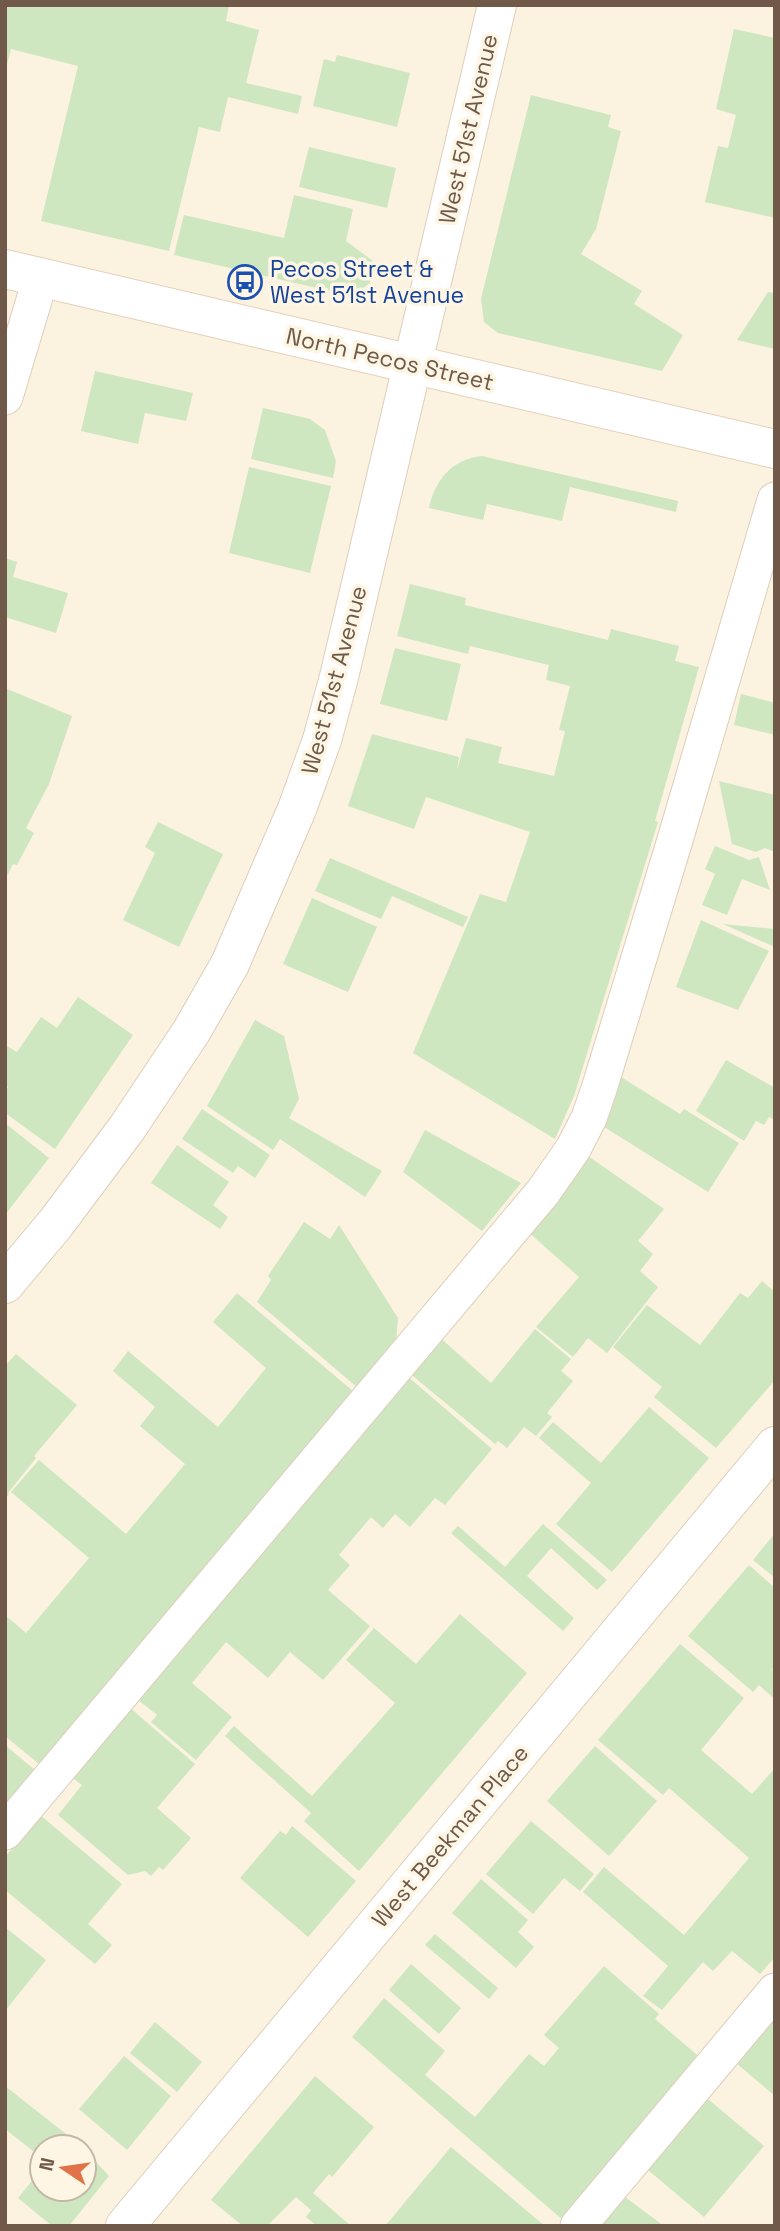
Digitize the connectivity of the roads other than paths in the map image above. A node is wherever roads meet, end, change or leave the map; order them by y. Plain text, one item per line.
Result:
1 (497, 5) edge
2 (23, 273) edge
3 (412, 364) junction
4 (5, 397) edge
5 (775, 449) edge
6 (775, 500) edge
7 (5, 1284) edge
8 (775, 1446) edge
9 (5, 1832) edge
10 (775, 1991) edge
11 (125, 2226) edge
12 (578, 2226) edge

1 - 3 street, West 51st Avenue
2 - 3 street, North Pecos Street
2 - 4 lane
3 - 5 street, North Pecos Street
3 - 7 street, West 51st Avenue
6 - 9 lane
8 - 11 street, West Beekman Place
10 - 12 lane

